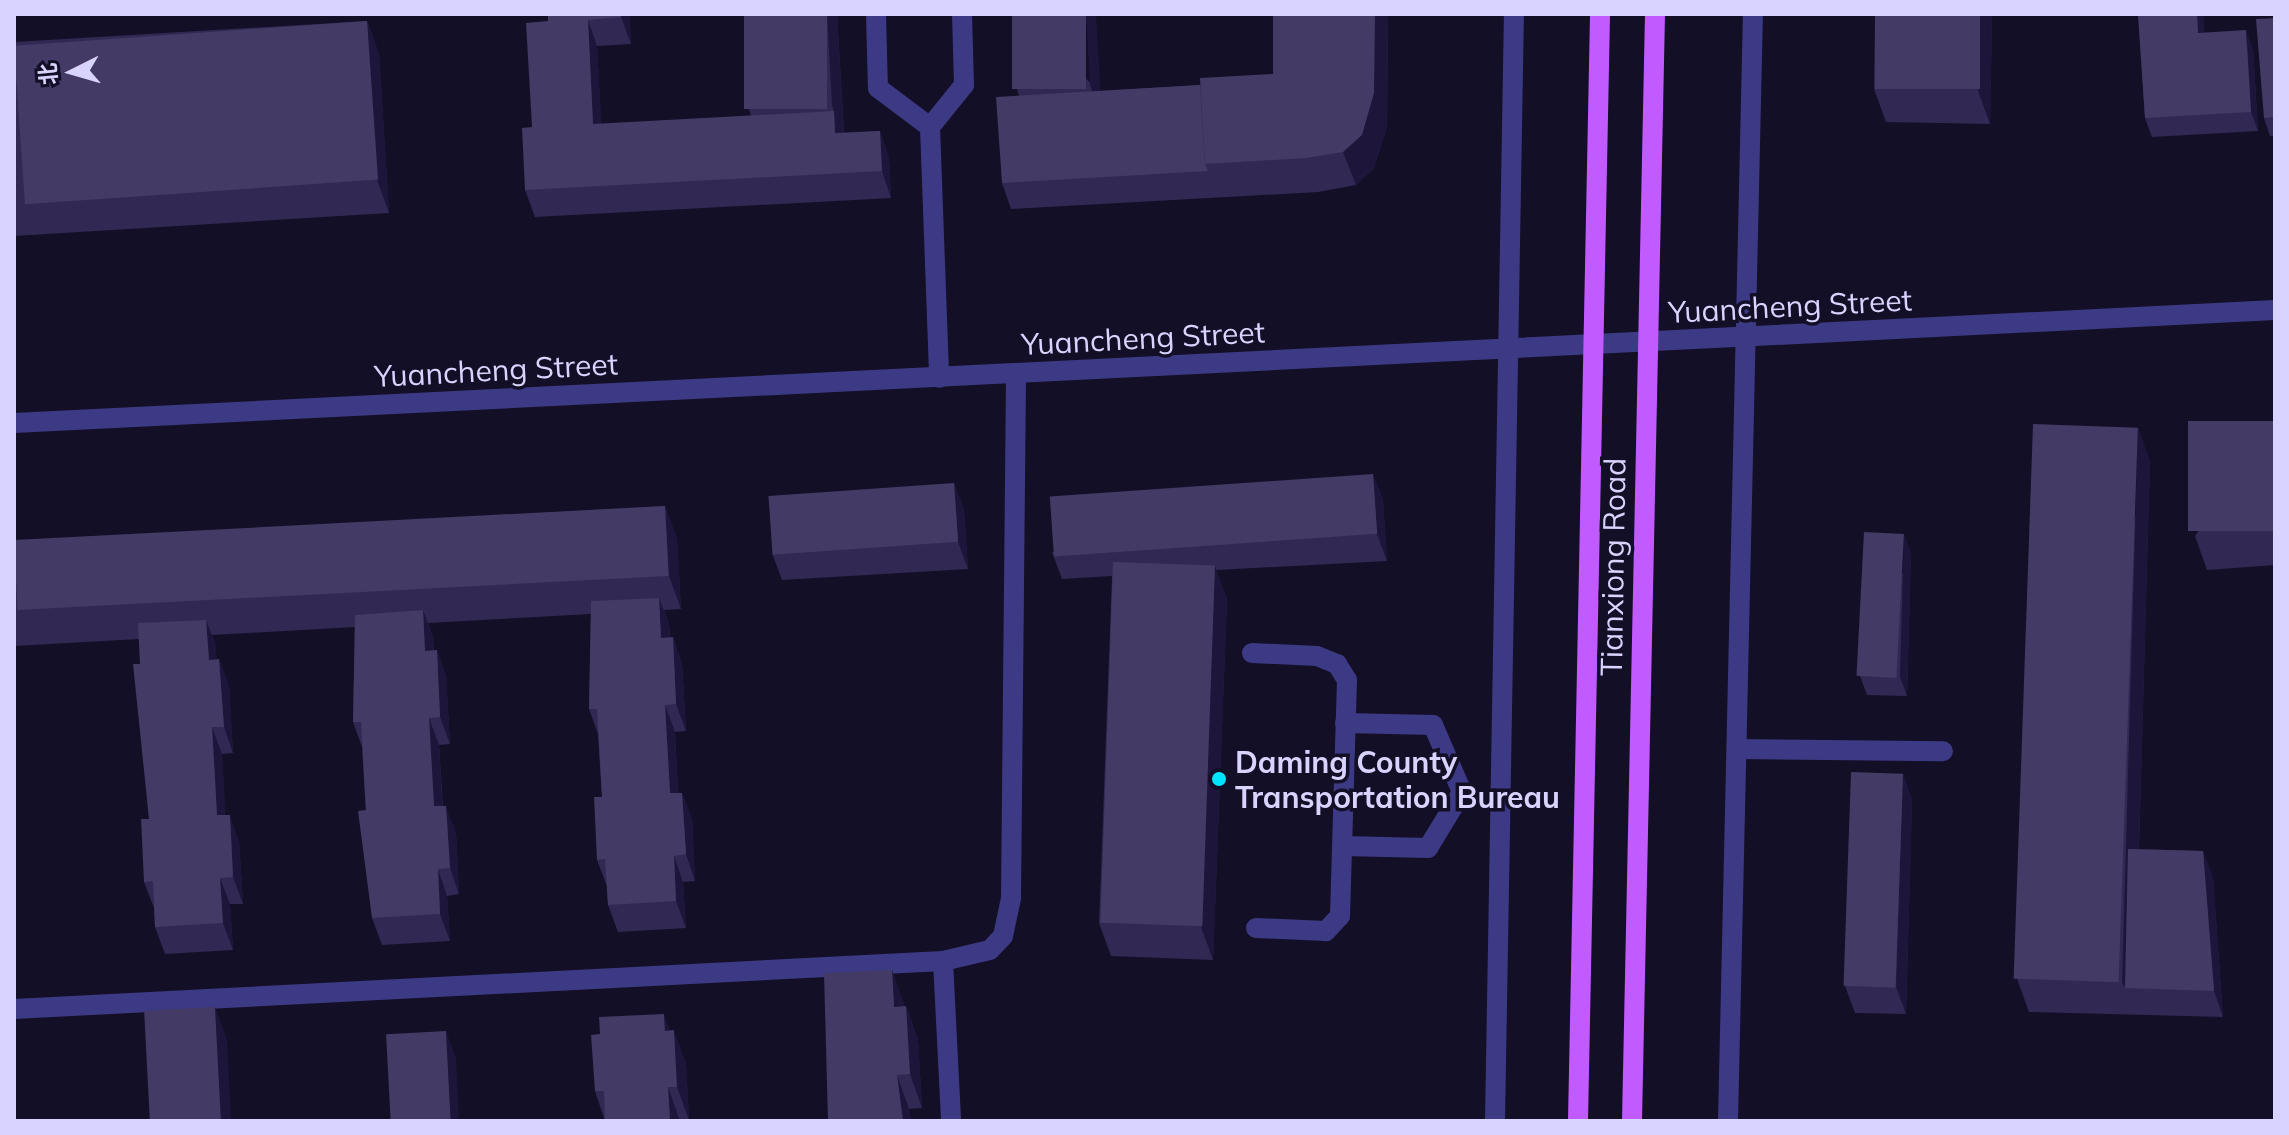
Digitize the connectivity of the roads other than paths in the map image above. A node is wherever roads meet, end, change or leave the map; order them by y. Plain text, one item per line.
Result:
1 (876, 14) edge
2 (962, 14) edge
3 (1514, 14) edge
4 (1600, 14) edge
5 (1655, 14) edge
6 (1753, 14) edge
7 (930, 127) junction
8 (2275, 310) edge
9 (1746, 338) junction
10 (1648, 343) junction
11 (1593, 346) junction
12 (1510, 350) junction
13 (1016, 374) junction
14 (939, 378) junction
15 (14, 423) edge
16 (1252, 653) dead end
17 (1345, 723) junction
18 (1737, 749) junction
19 (1943, 751) dead end
20 (1343, 846) junction
21 (1256, 928) dead end
22 (943, 961) junction
23 (14, 1009) edge
24 (951, 1121) edge
25 (1495, 1121) edge
26 (1578, 1121) edge
27 (1632, 1121) edge
28 (1728, 1121) edge

1 - 7 street
2 - 7 street
3 - 12 street
4 - 11 main road, Tianxiong Road
5 - 10 main road, Tianxiong Road
6 - 9 street
7 - 14 street
8 - 9 street, Yuancheng Street
9 - 10 street, Yuancheng Street
9 - 18 street
10 - 11 street, Yuancheng Street
10 - 27 main road, Tianxiong Road
11 - 12 street, Yuancheng Street
11 - 26 main road, Tianxiong Road
12 - 13 street, Yuancheng Street
12 - 25 street
13 - 14 street, Yuancheng Street
13 - 22 street
14 - 15 street, Yuancheng Street
16 - 17 street
17 - 20 street
17 - 20 street
18 - 19 street
18 - 28 street
20 - 21 street
22 - 23 street
22 - 24 street

